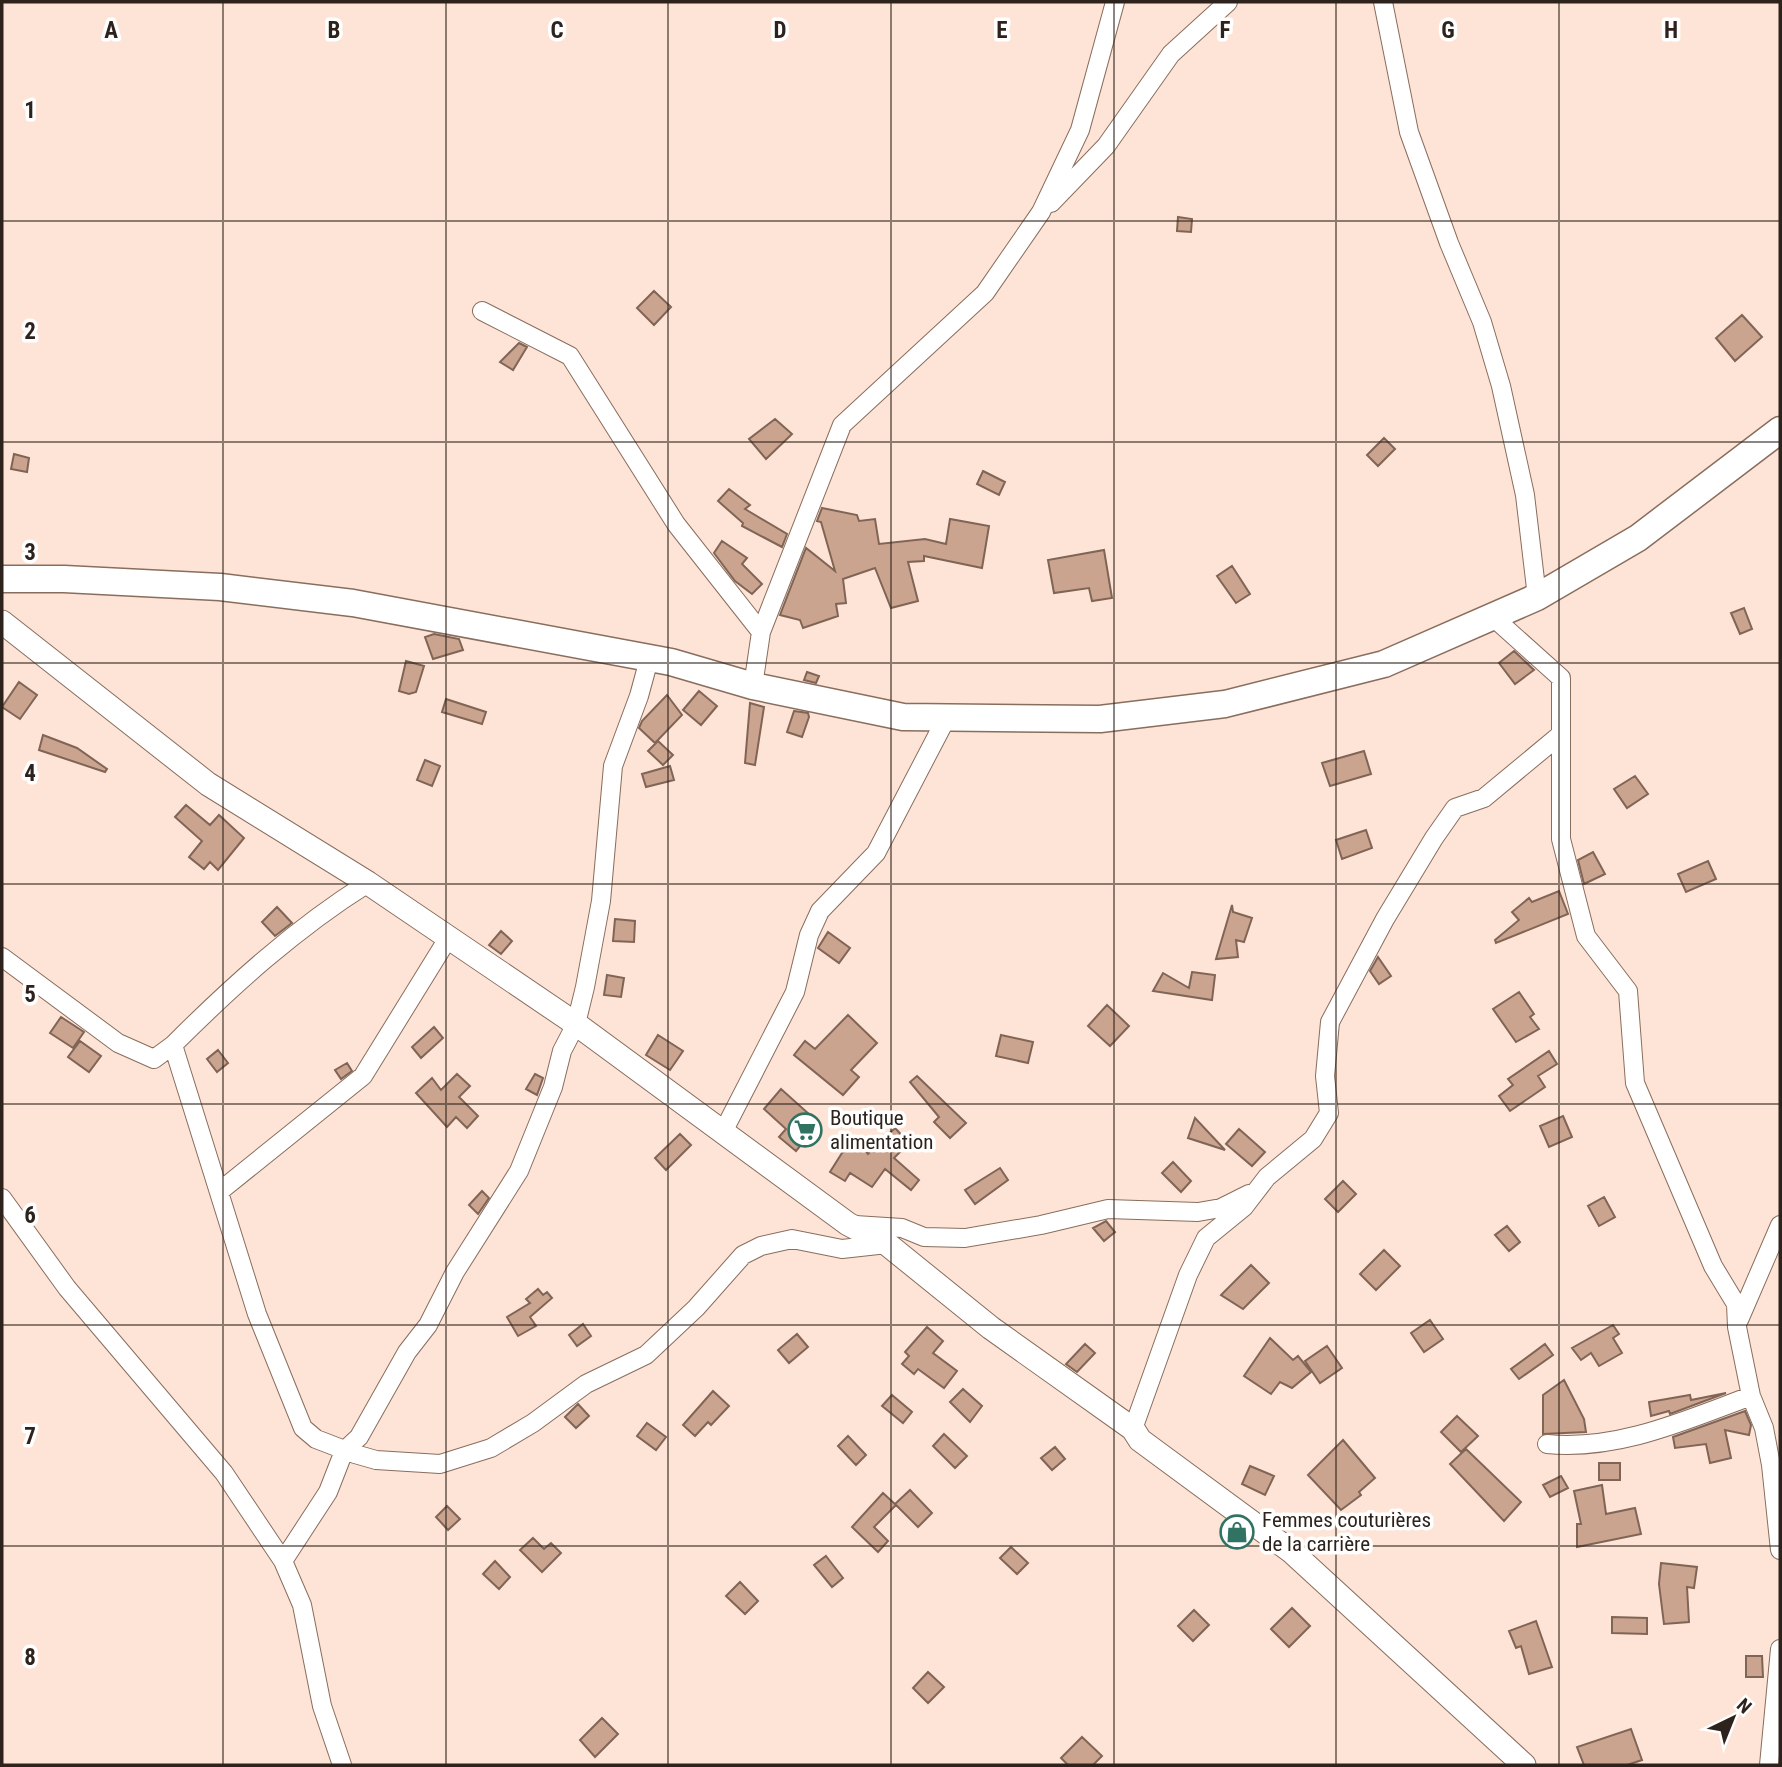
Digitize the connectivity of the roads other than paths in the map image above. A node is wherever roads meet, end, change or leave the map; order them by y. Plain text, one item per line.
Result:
1 (1115, 2) edge
2 (1228, 2) edge
3 (1383, 2) edge
4 (1041, 212) junction
5 (482, 311) dead end
6 (1780, 430) edge
7 (2, 579) edge
8 (1537, 597) junction
9 (1493, 617) junction
10 (2, 622) edge
11 (761, 632) junction
12 (671, 662) junction
13 (753, 686) junction
14 (948, 715) junction
15 (1560, 734) junction
16 (368, 883) junction
17 (447, 940) junction
18 (2, 957) edge
19 (576, 1024) junction
20 (173, 1045) junction
21 (728, 1136) junction
22 (1257, 1190) junction
23 (220, 1191) junction
24 (2, 1198) edge
25 (848, 1224) junction
26 (1780, 1225) edge
27 (887, 1244) junction
28 (1737, 1327) junction
29 (1751, 1396) junction
30 (1133, 1429) junction
31 (1547, 1444) dead end
32 (344, 1451) junction
33 (1776, 1466) edge
34 (1780, 1550) edge
35 (283, 1561) junction
36 (1780, 1649) edge
37 (341, 1765) edge
38 (1524, 1765) edge
39 (1769, 1765) edge

1 - 4 street
2 - 4 street
3 - 8 street
4 - 11 street
5 - 11 street
6 - 8 main road
7 - 12 main road
8 - 9 main road
9 - 14 main road
9 - 15 street
10 - 16 street
11 - 13 street
12 - 13 main road
12 - 19 street
13 - 14 main road
14 - 21 street
15 - 22 street
15 - 28 street
16 - 17 street
16 - 20 street
17 - 19 street
17 - 23 street
18 - 20 street
19 - 21 street
19 - 32 street
20 - 23 street
21 - 25 street
22 - 25 street
22 - 30 street
23 - 32 street
24 - 35 street
25 - 27 street
26 - 28 street
27 - 30 street
27 - 32 street
28 - 29 street
29 - 31 street
29 - 33 street
30 - 38 street
32 - 35 street
33 - 34 street
35 - 37 street
36 - 39 street

